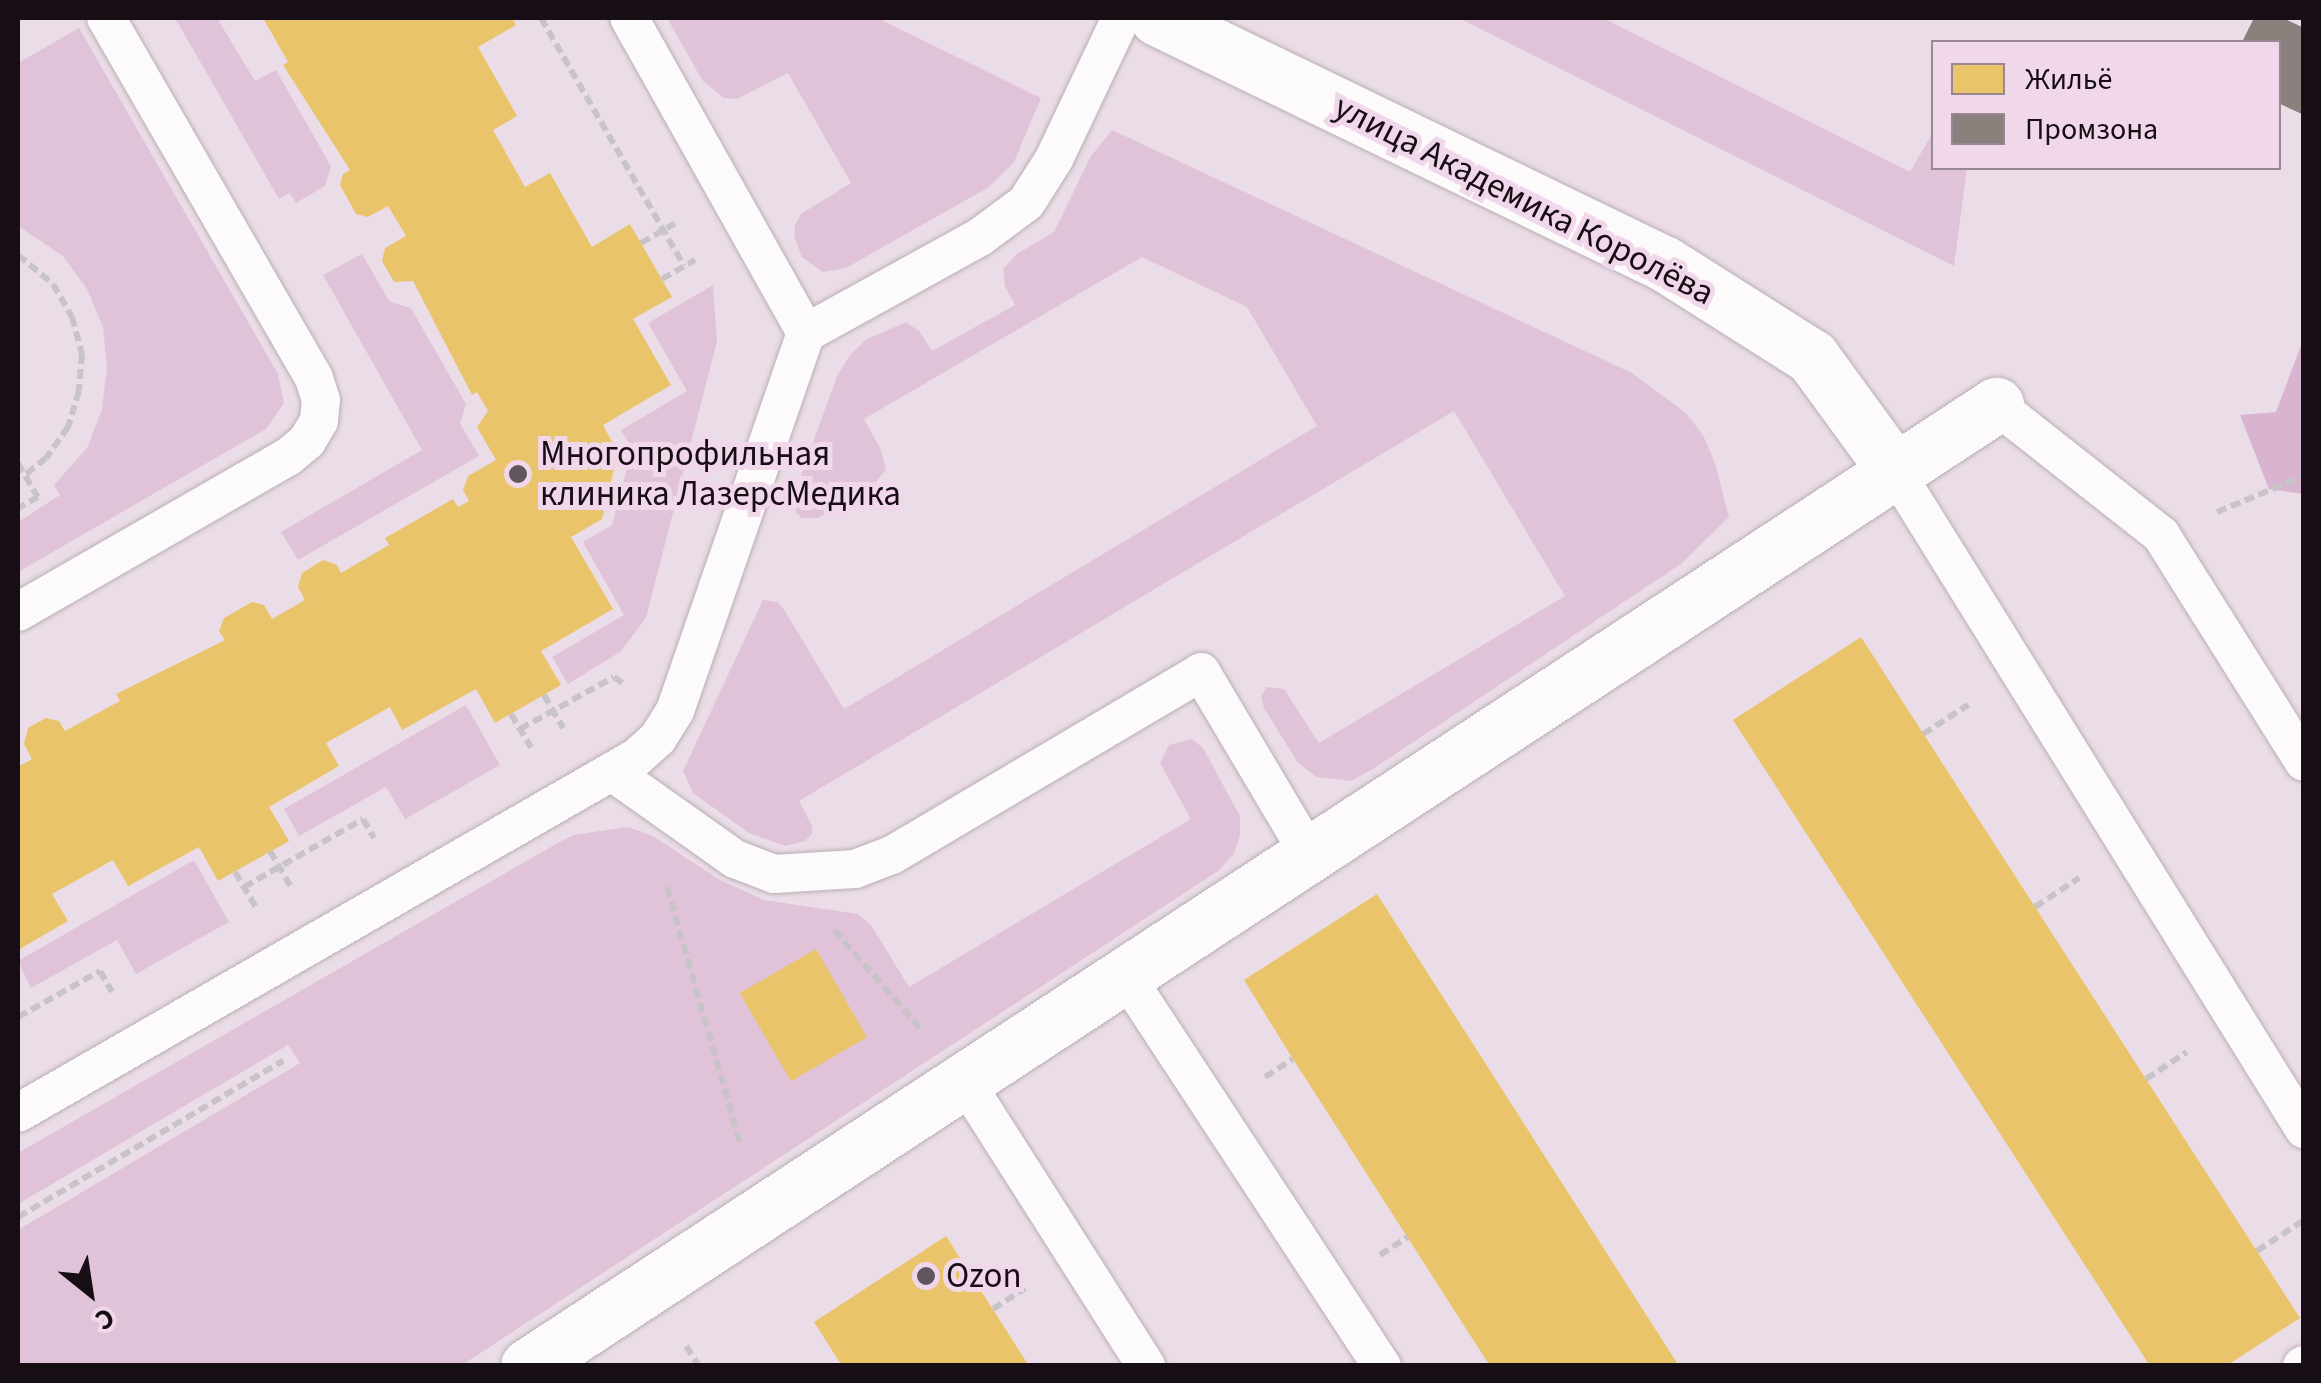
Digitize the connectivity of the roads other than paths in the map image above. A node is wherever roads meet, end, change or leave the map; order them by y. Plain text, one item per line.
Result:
1 (106, 18) edge
2 (628, 18) edge
3 (1122, 18) edge
4 (1157, 18) edge
5 (806, 333) junction
6 (1996, 405) joint
7 (1895, 471) junction
8 (18, 612) edge
9 (2304, 762) edge
10 (612, 772) junction
11 (1308, 852) junction
12 (1124, 972) junction
13 (962, 1078) junction
14 (18, 1114) edge
15 (2304, 1129) edge
16 (528, 1366) edge
17 (1146, 1366) edge
18 (1382, 1366) edge

1 - 8 lane
2 - 5 lane
3 - 5 lane
4 - 7 street, улица Академика Королёва
5 - 10 lane
6 - 7 street
6 - 9 lane
7 - 11 street
7 - 15 lane
10 - 11 lane
10 - 14 lane
11 - 12 street
12 - 13 street
12 - 18 lane
13 - 16 street
13 - 17 lane

